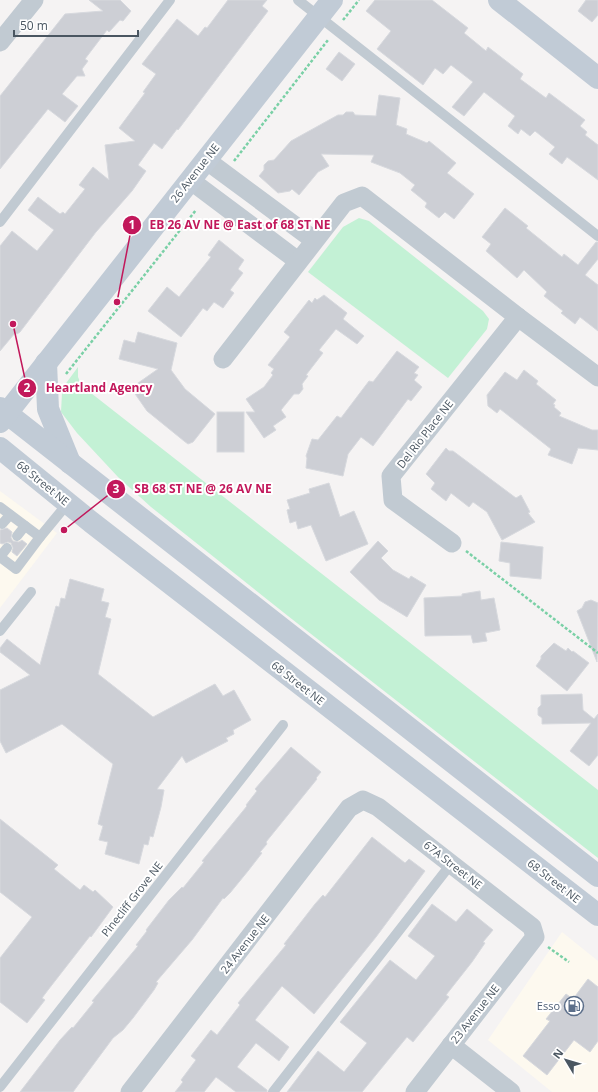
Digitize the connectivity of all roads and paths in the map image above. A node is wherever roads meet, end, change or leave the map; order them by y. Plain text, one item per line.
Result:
1 (34, 0) edge
2 (170, 0) edge
3 (298, 0) edge
4 (359, 0) edge
5 (503, 1) edge
6 (326, 8) edge
7 (336, 30) junction
8 (0, 42) edge
9 (598, 78) edge
10 (206, 160) junction
11 (234, 161) dead end
12 (190, 180) junction
13 (196, 210) dead end
14 (0, 222) edge
15 (598, 236) edge
16 (314, 240) junction
17 (298, 261) junction
18 (518, 317) junction
19 (223, 359) dead end
20 (46, 363) junction
21 (598, 377) edge
22 (64, 378) dead end
23 (2, 414) edge
24 (0, 448) edge
25 (71, 464) junction
26 (68, 503) junction
27 (0, 507) edge
28 (10, 515) junction
29 (2, 524) dead end
30 (25, 526) junction
31 (17, 536) dead end
32 (40, 537) junction
33 (452, 542) joint
34 (7, 548) dead end
35 (0, 557) edge
36 (31, 592) dead end
37 (0, 631) edge
38 (598, 653) edge
39 (283, 725) dead end
40 (363, 800) joint
41 (451, 864) junction
42 (598, 876) edge
43 (598, 915) edge
44 (535, 937) joint
45 (554, 951) dead end
46 (569, 962) dead end
47 (451, 1045) junction
48 (4, 1075) edge
49 (0, 1087) edge
50 (130, 1092) edge
51 (273, 1092) edge
52 (415, 1092) edge
53 (511, 1092) edge

1 - 8 street
2 - 14 lane
3 - 6 lane
4 - 7 path
5 - 9 main road
6 - 7 lane
6 - 10 main road, 26 Avenue NE
7 - 11 path
7 - 15 lane
10 - 12 main road, 26 Avenue NE
10 - 16 street
12 - 17 street
12 - 20 main road, 26 Avenue NE
13 - 22 path
16 - 17 street
16 - 18 street
17 - 19 street
18 - 21 street
18 - 33 street, Del Rio Place NE
20 - 23 main road, 26 Avenue NE
20 - 25 main road
23 - 25 main road
24 - 26 main road, 68 Street NE
25 - 42 main road
26 - 32 lane
26 - 43 main road, 68 Street NE
27 - 28 lane
28 - 29 lane
28 - 30 lane
30 - 31 lane
30 - 32 lane
32 - 35 lane
33 - 38 path
34 - 35 lane
36 - 37 lane
39 - 48 lane, Pinecliff Grove NE
40 - 41 street, 67A Street NE
40 - 50 street, 24 Avenue NE
41 - 44 street, 67A Street NE
41 - 51 lane
44 - 47 street, 23 Avenue NE
45 - 46 path
47 - 52 street, 23 Avenue NE
47 - 53 street
48 - 49 lane, Pinecliff Grove NE

